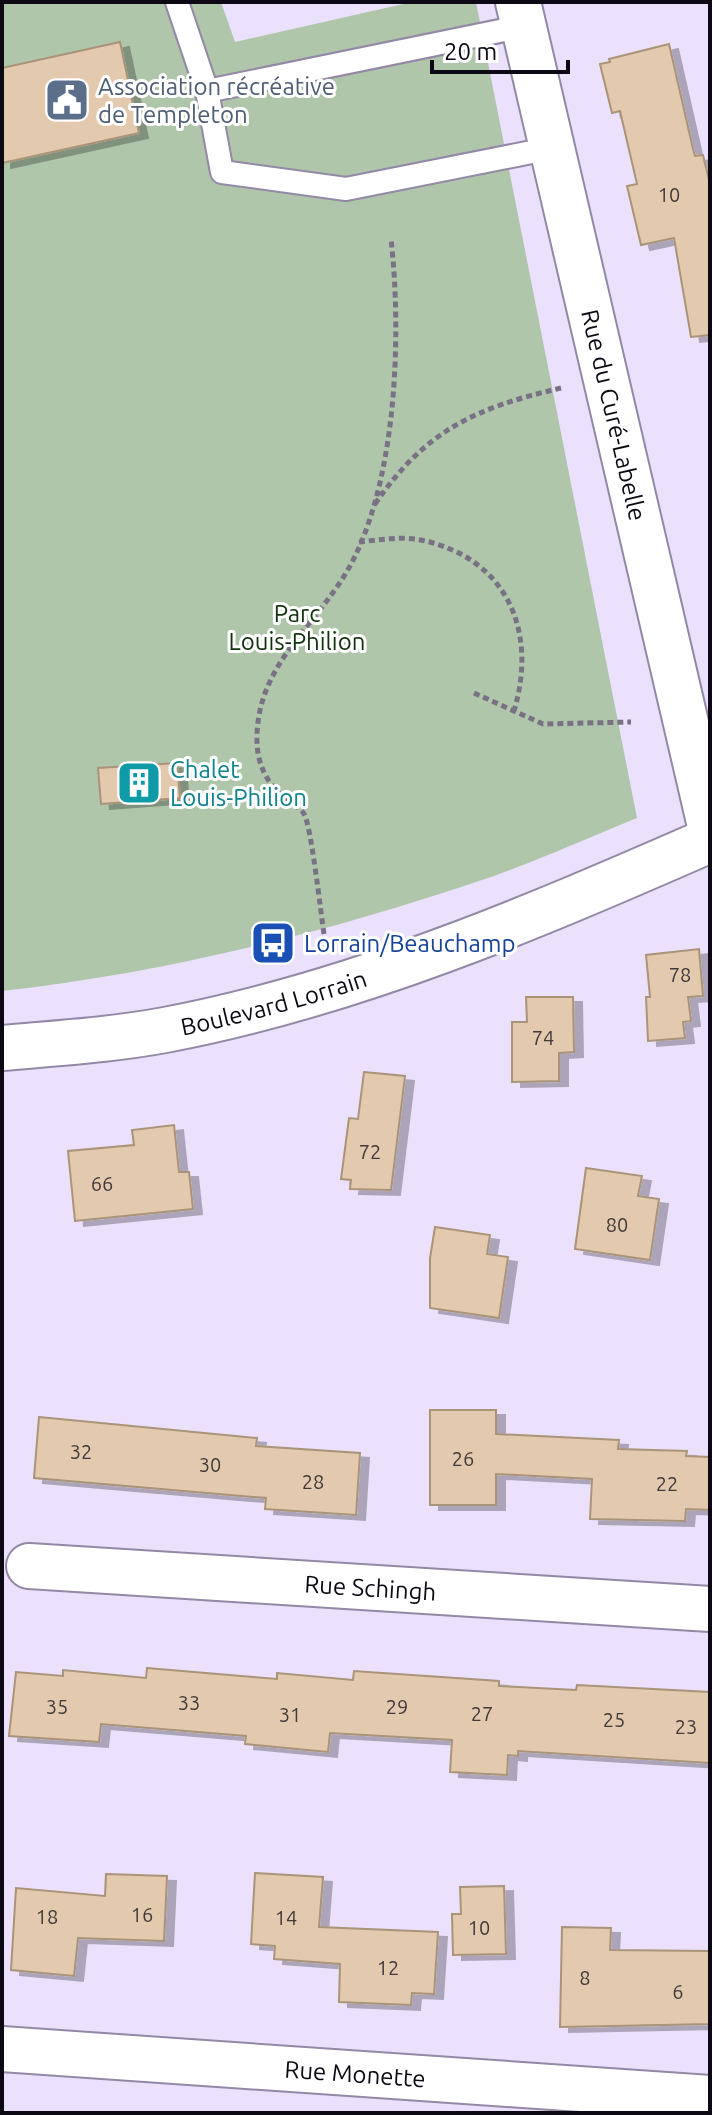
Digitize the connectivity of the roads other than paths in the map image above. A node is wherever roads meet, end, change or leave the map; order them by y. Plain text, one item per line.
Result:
1 (177, 2) edge
2 (521, 14) edge
3 (207, 91) junction
4 (552, 148) junction
5 (710, 826) edge
6 (710, 840) edge
7 (2, 1048) edge
8 (29, 1566) dead end
9 (710, 1609) edge
10 (2, 2049) edge
11 (710, 2098) edge

1 - 3 lane
2 - 3 lane
2 - 4 street, Rue du Curé-Labelle
3 - 4 lane
4 - 5 street, Rue du Curé-Labelle
6 - 7 street, Boulevard Lorrain
8 - 9 street, Rue Schingh
10 - 11 street, Rue Monette

